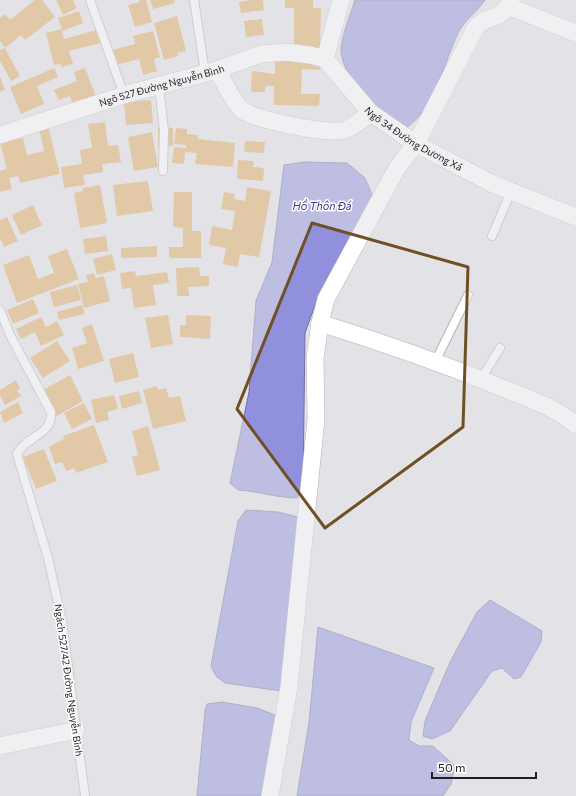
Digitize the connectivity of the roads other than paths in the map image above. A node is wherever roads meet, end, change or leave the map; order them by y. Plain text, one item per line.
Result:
1 (90, 0) edge
2 (194, 0) edge
3 (341, 0) edge
4 (510, 3) edge
5 (576, 33) edge
6 (325, 59) junction
7 (211, 72) junction
8 (159, 86) junction
9 (124, 95) junction
10 (371, 113) junction
11 (0, 135) edge
12 (416, 144) junction
13 (163, 171) dead end
14 (511, 191) junction
15 (576, 217) edge
16 (492, 236) dead end
17 (468, 295) dead end
18 (0, 310) edge
19 (320, 322) junction
20 (500, 348) dead end
21 (435, 362) junction
22 (481, 379) junction
23 (574, 420) edge
24 (76, 730) junction
25 (0, 746) edge
26 (85, 796) edge
27 (270, 796) edge

1 - 9 lane
2 - 7 lane
3 - 6 street
4 - 5 street
4 - 12 street
6 - 7 street, Ngõ 527 Đường Nguyễn Bình
6 - 10 street, Ngõ 34 Đường Dương Xá
7 - 8 street, Ngõ 527 Đường Nguyễn Bình
7 - 10 street
8 - 9 street, Ngõ 527 Đường Nguyễn Bình
8 - 13 lane
9 - 11 street, Ngõ 527 Đường Nguyễn Bình
10 - 12 street, Ngõ 34 Đường Dương Xá
12 - 14 street, Ngõ 34 Đường Dương Xá
12 - 19 street
14 - 15 street, Ngõ 34 Đường Dương Xá
14 - 16 lane
17 - 21 lane
18 - 24 lane, Ngách 527/42 Đường Nguyễn Bình
19 - 21 street
19 - 27 street
20 - 22 lane
21 - 22 street
22 - 23 street
24 - 25 street
24 - 26 lane, Ngách 527/42 Đường Nguyễn Bình

